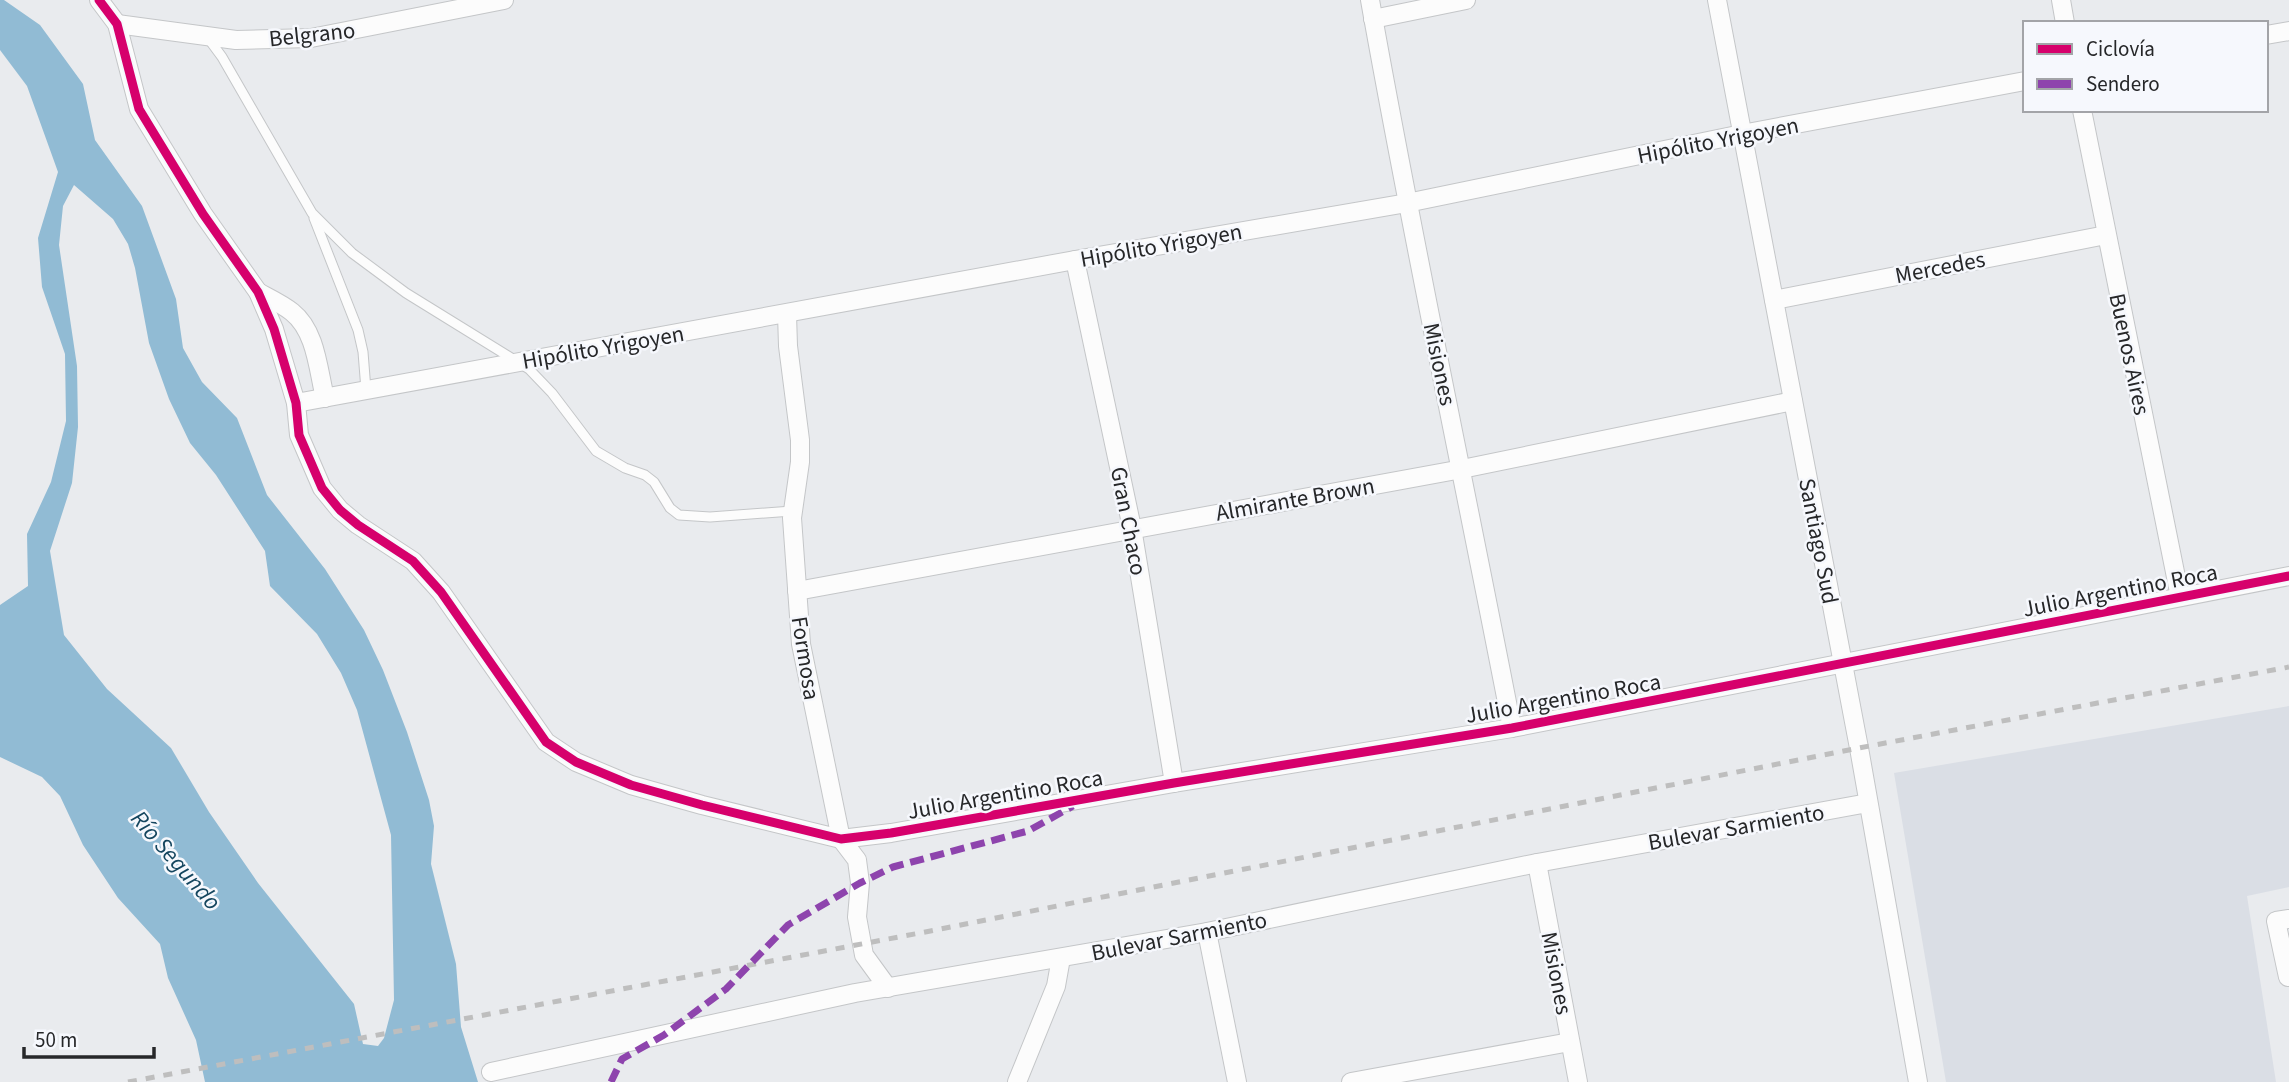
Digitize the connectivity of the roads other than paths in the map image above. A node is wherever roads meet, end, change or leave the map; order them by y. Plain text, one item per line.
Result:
1 (99, 0) edge
2 (504, 0) edge
3 (1370, 0) edge
4 (1466, 0) edge
5 (1717, 0) edge
6 (2061, 0) edge
7 (1373, 19) junction
8 (2066, 21) edge
9 (117, 24) junction
10 (2289, 31) edge
11 (2268, 35) edge
12 (207, 37) junction
13 (2023, 82) edge
14 (2082, 112) edge
15 (1742, 134) junction
16 (1407, 204) junction
17 (312, 213) junction
18 (2106, 235) junction
19 (1075, 260) junction
20 (258, 292) junction
21 (1773, 300) junction
22 (787, 313) junction
23 (519, 363) junction
24 (366, 390) junction
25 (325, 398) junction
26 (1793, 401) junction
27 (296, 403) junction
28 (1462, 469) junction
29 (792, 511) junction
30 (1132, 528) junction
31 (2289, 576) edge
32 (797, 591) junction
33 (2180, 597) junction
34 (1842, 664) junction
35 (1512, 728) junction
36 (1174, 783) junction
37 (1868, 803) junction
38 (841, 839) junction
39 (1537, 863) junction
40 (2283, 920) edge
41 (1207, 932) junction
42 (1062, 958) junction
43 (2288, 977) edge
44 (888, 988) junction
45 (1570, 1042) junction
46 (491, 1072) dead end
47 (1017, 1082) edge
48 (1237, 1082) edge
49 (1351, 1082) edge
50 (1578, 1082) edge
51 (1918, 1082) edge

1 - 9 street
2 - 12 street, Belgrano
3 - 7 street, Misiones
4 - 7 street
5 - 15 street, Santiago Sud
6 - 8 street
7 - 16 street, Misiones
9 - 12 street, Belgrano
9 - 20 street
10 - 11 street
12 - 17 lane
13 - 15 street, Hipólito Yrigoyen
14 - 18 street, Buenos Aires
15 - 16 street, Hipólito Yrigoyen
15 - 21 street, Santiago Sud
16 - 19 street, Hipólito Yrigoyen
16 - 28 street, Misiones
17 - 23 lane
17 - 24 lane
18 - 21 street, Mercedes
18 - 33 street, Buenos Aires
19 - 22 street, Hipólito Yrigoyen
19 - 30 street, Gran Chaco
20 - 25 street
20 - 27 street
21 - 26 street, Santiago Sud
22 - 23 street, Hipólito Yrigoyen
22 - 29 street, Formosa
23 - 24 street, Hipólito Yrigoyen
23 - 29 lane
24 - 25 street, Hipólito Yrigoyen
25 - 27 street, Hipólito Yrigoyen
26 - 28 street, Almirante Brown
26 - 34 street, Santiago Sud
27 - 38 street
28 - 30 street, Almirante Brown
28 - 35 street, Misiones
29 - 32 street, Formosa
30 - 32 street, Almirante Brown
30 - 36 street, Gran Chaco
31 - 33 street, Julio Argentino Roca
32 - 38 street, Formosa
33 - 34 street, Julio Argentino Roca
34 - 35 street, Julio Argentino Roca
34 - 37 street, Santiago Sud
35 - 36 street, Julio Argentino Roca
36 - 38 street, Julio Argentino Roca
37 - 39 street, Bulevar Sarmiento
37 - 51 street, Santiago Sud
38 - 44 street, Formosa
39 - 41 street, Bulevar Sarmiento
39 - 45 street, Misiones
40 - 43 street
41 - 42 street, Bulevar Sarmiento
41 - 48 street
42 - 44 street, Bulevar Sarmiento
42 - 47 street
44 - 46 street, Bulevar Sarmiento
45 - 49 street
45 - 50 street, Misiones

